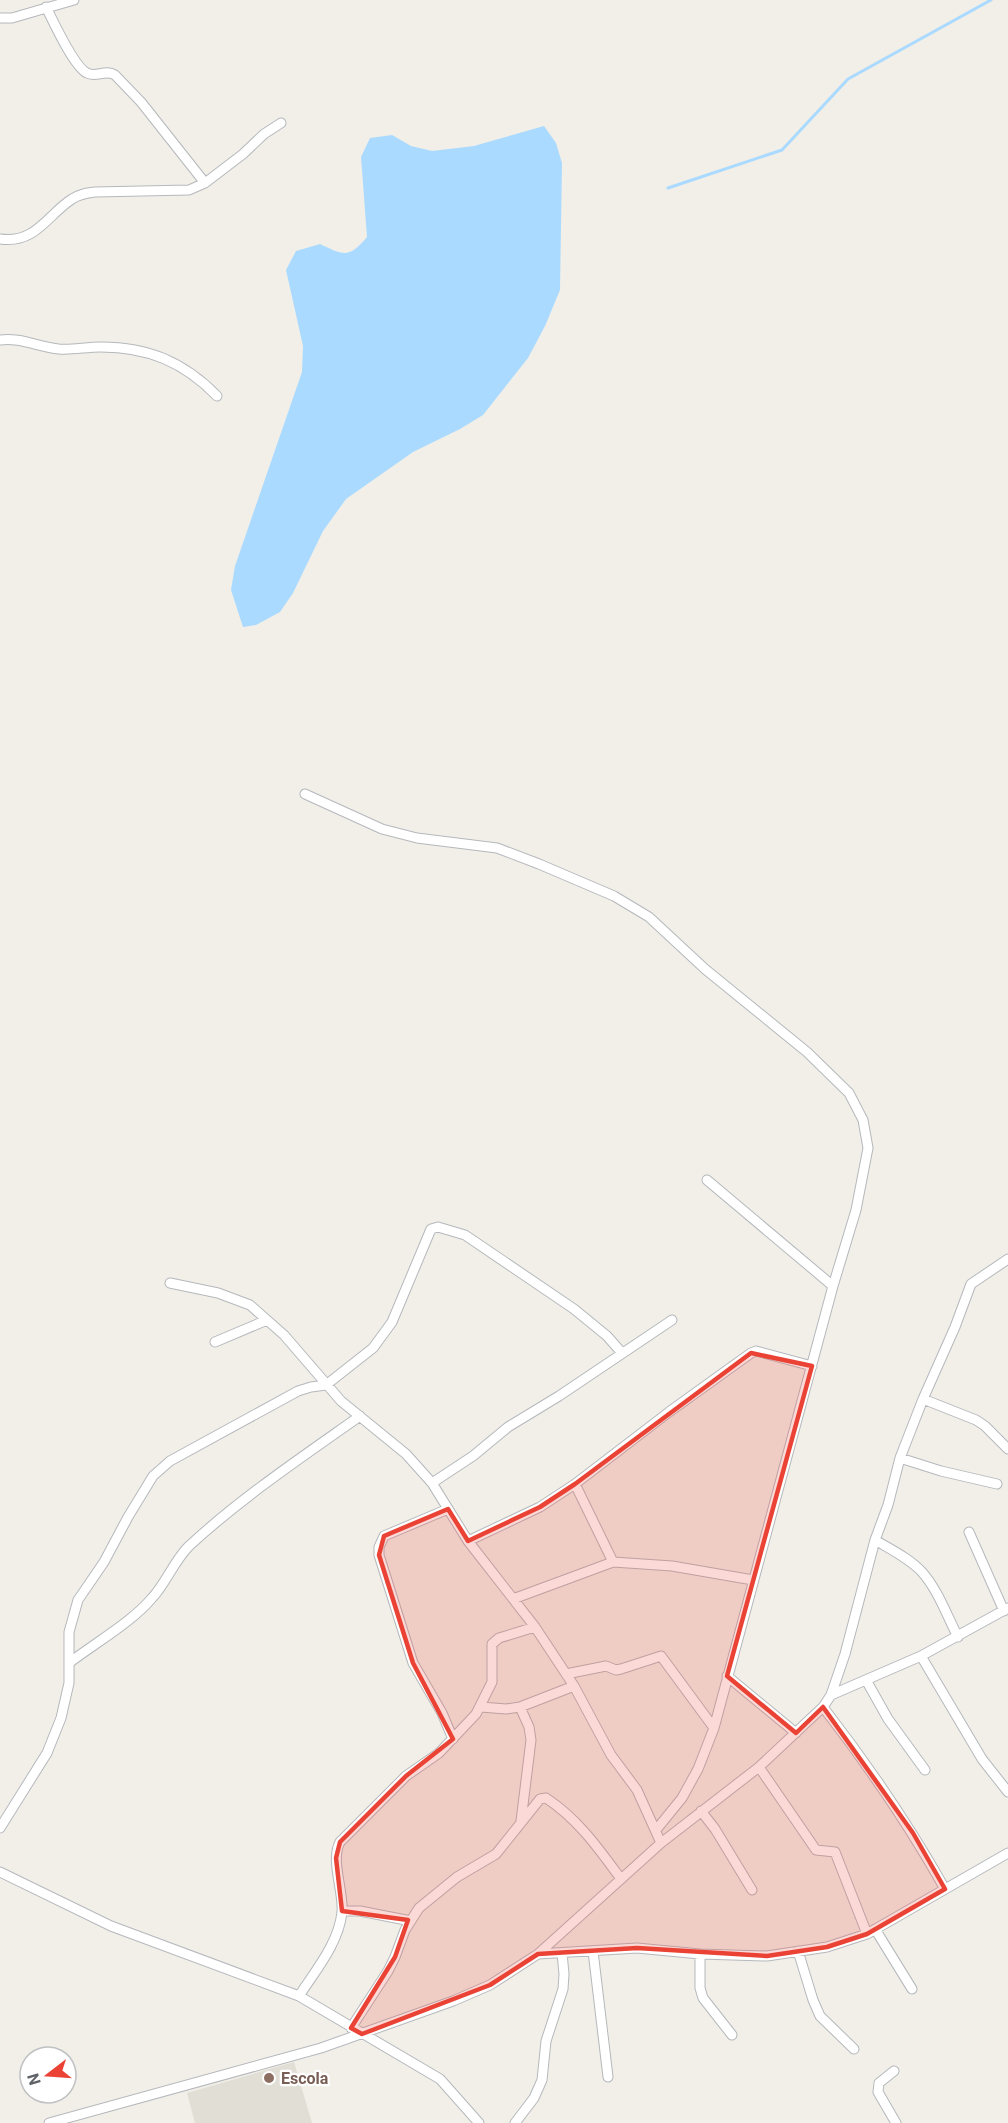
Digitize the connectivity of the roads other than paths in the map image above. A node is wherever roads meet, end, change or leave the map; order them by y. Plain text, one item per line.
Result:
1 (74, 0) edge
2 (46, 7) junction
3 (1, 16) edge
4 (281, 123) dead end
5 (205, 183) junction
6 (0, 239) edge
7 (0, 340) edge
8 (217, 396) dead end
9 (305, 794) dead end
10 (707, 1180) dead end
11 (1008, 1259) edge
12 (999, 1265) junction
13 (1008, 1271) edge
14 (170, 1283) dead end
15 (833, 1286) junction
16 (267, 1320) junction
17 (672, 1320) dead end
18 (215, 1342) dead end
19 (622, 1353) junction
20 (812, 1366) junction
21 (326, 1384) junction
22 (923, 1399) junction
23 (360, 1416) junction
24 (1008, 1449) edge
25 (900, 1458) junction
26 (432, 1483) junction
27 (575, 1484) junction
28 (997, 1484) dead end
29 (448, 1509) junction
30 (969, 1532) dead end
31 (875, 1540) junction
32 (468, 1541) junction
33 (613, 1562) junction
34 (753, 1580) junction
35 (513, 1599) junction
36 (1006, 1610) edge
37 (535, 1627) junction
38 (958, 1637) junction
39 (921, 1656) junction
40 (69, 1663) junction
41 (566, 1674) junction
42 (727, 1676) junction
43 (866, 1680) junction
44 (574, 1686) junction
45 (831, 1695) junction
46 (481, 1707) junction
47 (520, 1707) junction
48 (823, 1707) junction
49 (714, 1728) junction
50 (796, 1733) junction
51 (453, 1739) junction
52 (759, 1767) junction
53 (925, 1770) dead end
54 (1008, 1792) edge
55 (701, 1811) junction
56 (520, 1823) junction
57 (0, 1828) edge
58 (656, 1830) junction
59 (661, 1843) junction
60 (1008, 1853) edge
61 (0, 1872) edge
62 (621, 1879) junction
63 (945, 1889) junction
64 (752, 1890) dead end
65 (342, 1911) junction
66 (411, 1921) junction
67 (871, 1932) junction
68 (593, 1951) junction
69 (798, 1951) junction
70 (562, 1953) junction
71 (538, 1954) junction
72 (700, 1954) junction
73 (912, 1989) dead end
74 (299, 1996) junction
75 (351, 2028) junction
76 (362, 2034) junction
77 (732, 2035) dead end
78 (854, 2049) dead end
79 (894, 2071) dead end
80 (608, 2077) dead end
81 (49, 2123) edge
82 (479, 2123) edge
83 (515, 2123) edge
84 (896, 2123) edge

1 - 2 street
2 - 3 street
2 - 5 street
4 - 5 street
5 - 6 street
7 - 8 street
9 - 15 street
10 - 15 street
11 - 12 street
12 - 13 street
12 - 22 street
14 - 16 street
15 - 20 street
16 - 18 street
16 - 21 street
17 - 19 street
19 - 21 street
19 - 26 street
20 - 27 street
20 - 34 street
21 - 23 street
21 - 40 street
22 - 24 street
22 - 25 street
23 - 26 street
23 - 40 street
25 - 28 street
25 - 31 street
26 - 29 street
27 - 32 street
27 - 33 street
29 - 32 street
29 - 51 street
30 - 36 street
31 - 38 street
31 - 45 street
32 - 35 street
33 - 34 street
33 - 35 street
34 - 42 street
35 - 37 street
36 - 38 street
37 - 41 street
37 - 46 street
38 - 39 street
39 - 43 street
39 - 54 street
40 - 57 street
41 - 44 street
41 - 49 street
42 - 49 street
42 - 50 street
43 - 45 street
43 - 53 street
44 - 47 street
44 - 58 street
45 - 48 street
46 - 47 street
46 - 51 street
47 - 56 street
48 - 50 street
48 - 63 street
49 - 58 street
50 - 52 street
51 - 65 street
52 - 55 street
52 - 67 street
55 - 59 street
55 - 64 street
56 - 62 street
56 - 66 street
58 - 59 street
59 - 62 street
60 - 63 street
61 - 74 street
62 - 71 street
63 - 67 street
65 - 66 street
65 - 74 street
66 - 75 street
67 - 69 street
67 - 73 street
68 - 70 street
68 - 72 street
68 - 80 street
69 - 72 street
69 - 78 street
70 - 71 street
70 - 83 street
71 - 76 street
72 - 77 street
74 - 75 street
75 - 76 street
76 - 81 street
76 - 82 street
79 - 84 street

